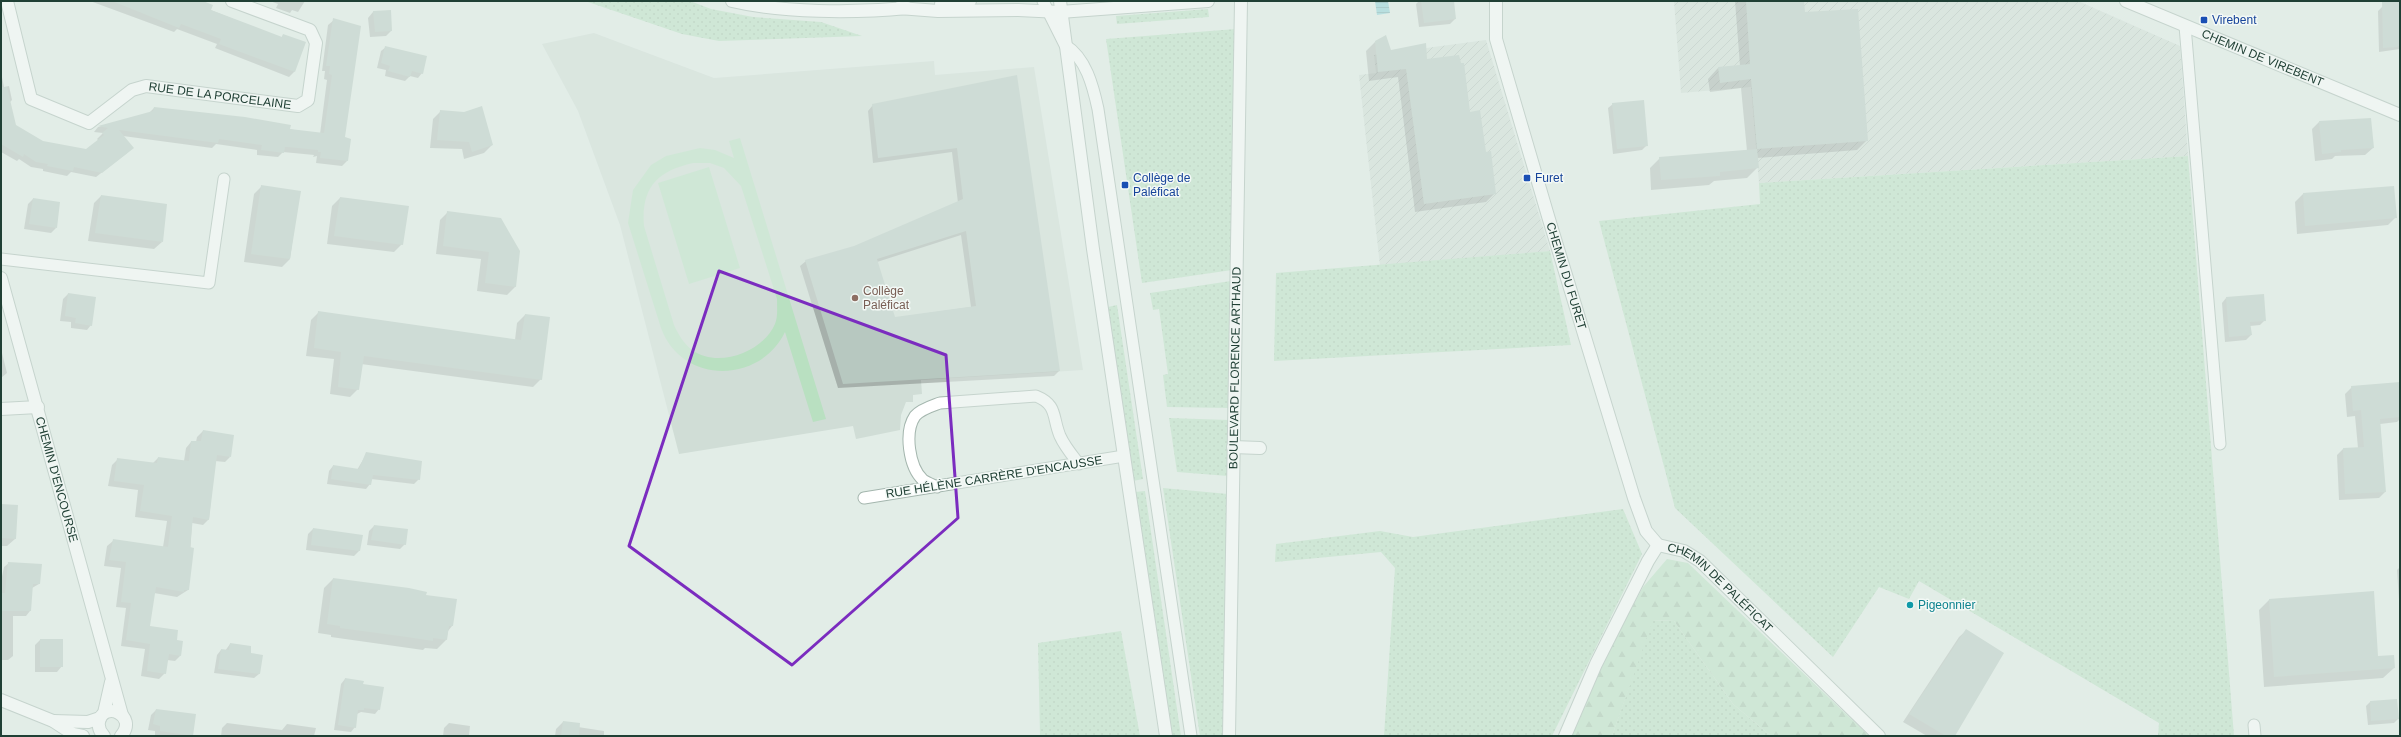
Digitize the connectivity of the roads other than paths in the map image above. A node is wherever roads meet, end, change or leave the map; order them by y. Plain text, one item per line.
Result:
1 (7, 1) edge
2 (232, 1) edge
3 (732, 1) edge
4 (970, 1) edge
5 (1208, 1) edge
6 (1241, 1) edge
7 (1496, 1) edge
8 (2126, 1) edge
9 (1045, 6) edge
10 (1060, 7) edge
11 (899, 8) junction
12 (2185, 26) junction
13 (1065, 45) junction
14 (2400, 114) edge
15 (224, 179) dead end
16 (1, 259) edge
17 (1, 278) edge
18 (38, 407) junction
19 (1, 409) edge
20 (2220, 444) dead end
21 (1233, 447) junction
22 (1260, 448) dead end
23 (1124, 456) junction
24 (1080, 464) junction
25 (937, 487) junction
26 (864, 498) dead end
27 (1658, 545) junction
28 (112, 681) junction
29 (1, 700) edge
30 (102, 716) junction
31 (53, 721) junction
32 (123, 725) edge
33 (83, 736) edge
34 (103, 736) edge
35 (134, 736) edge
36 (1166, 736) edge
37 (1190, 736) edge
38 (1229, 736) edge
39 (1565, 736) edge
40 (1878, 736) edge

1 - 2 street, RUE DE LA PORCELAINE
3 - 11 street
4 - 11 street
5 - 10 street
6 - 21 street, BOULEVARD FLORENCE ARTHAUD
7 - 27 street, CHEMIN DU FURET
8 - 12 street, CHEMIN DE VIREBENT
9 - 10 street
9 - 11 street
9 - 13 lane
10 - 13 street
12 - 14 street, CHEMIN DE VIREBENT
12 - 20 lane
13 - 23 street
13 - 37 lane
15 - 16 lane
17 - 18 street, CHEMIN D'ENCOURSE
18 - 19 street
18 - 28 street, CHEMIN D'ENCOURSE
21 - 22 street
21 - 38 street, BOULEVARD FLORENCE ARTHAUD
23 - 24 lane, RUE HÉLÈNE CARRÈRE D'ENCAUSSE
23 - 36 street
24 - 25 lane, RUE HÉLÈNE CARRÈRE D'ENCAUSSE
24 - 25 lane
25 - 26 lane, RUE HÉLÈNE CARRÈRE D'ENCAUSSE
27 - 39 street, CHEMIN DE PALÉFICAT
27 - 40 street, CHEMIN DE PALÉFICAT
28 - 30 street, CHEMIN D'ENCOURSE
28 - 32 street, CHEMIN D'ENCOURSE
29 - 31 street
30 - 31 street
30 - 32 street
30 - 34 street
31 - 33 street
32 - 35 street

